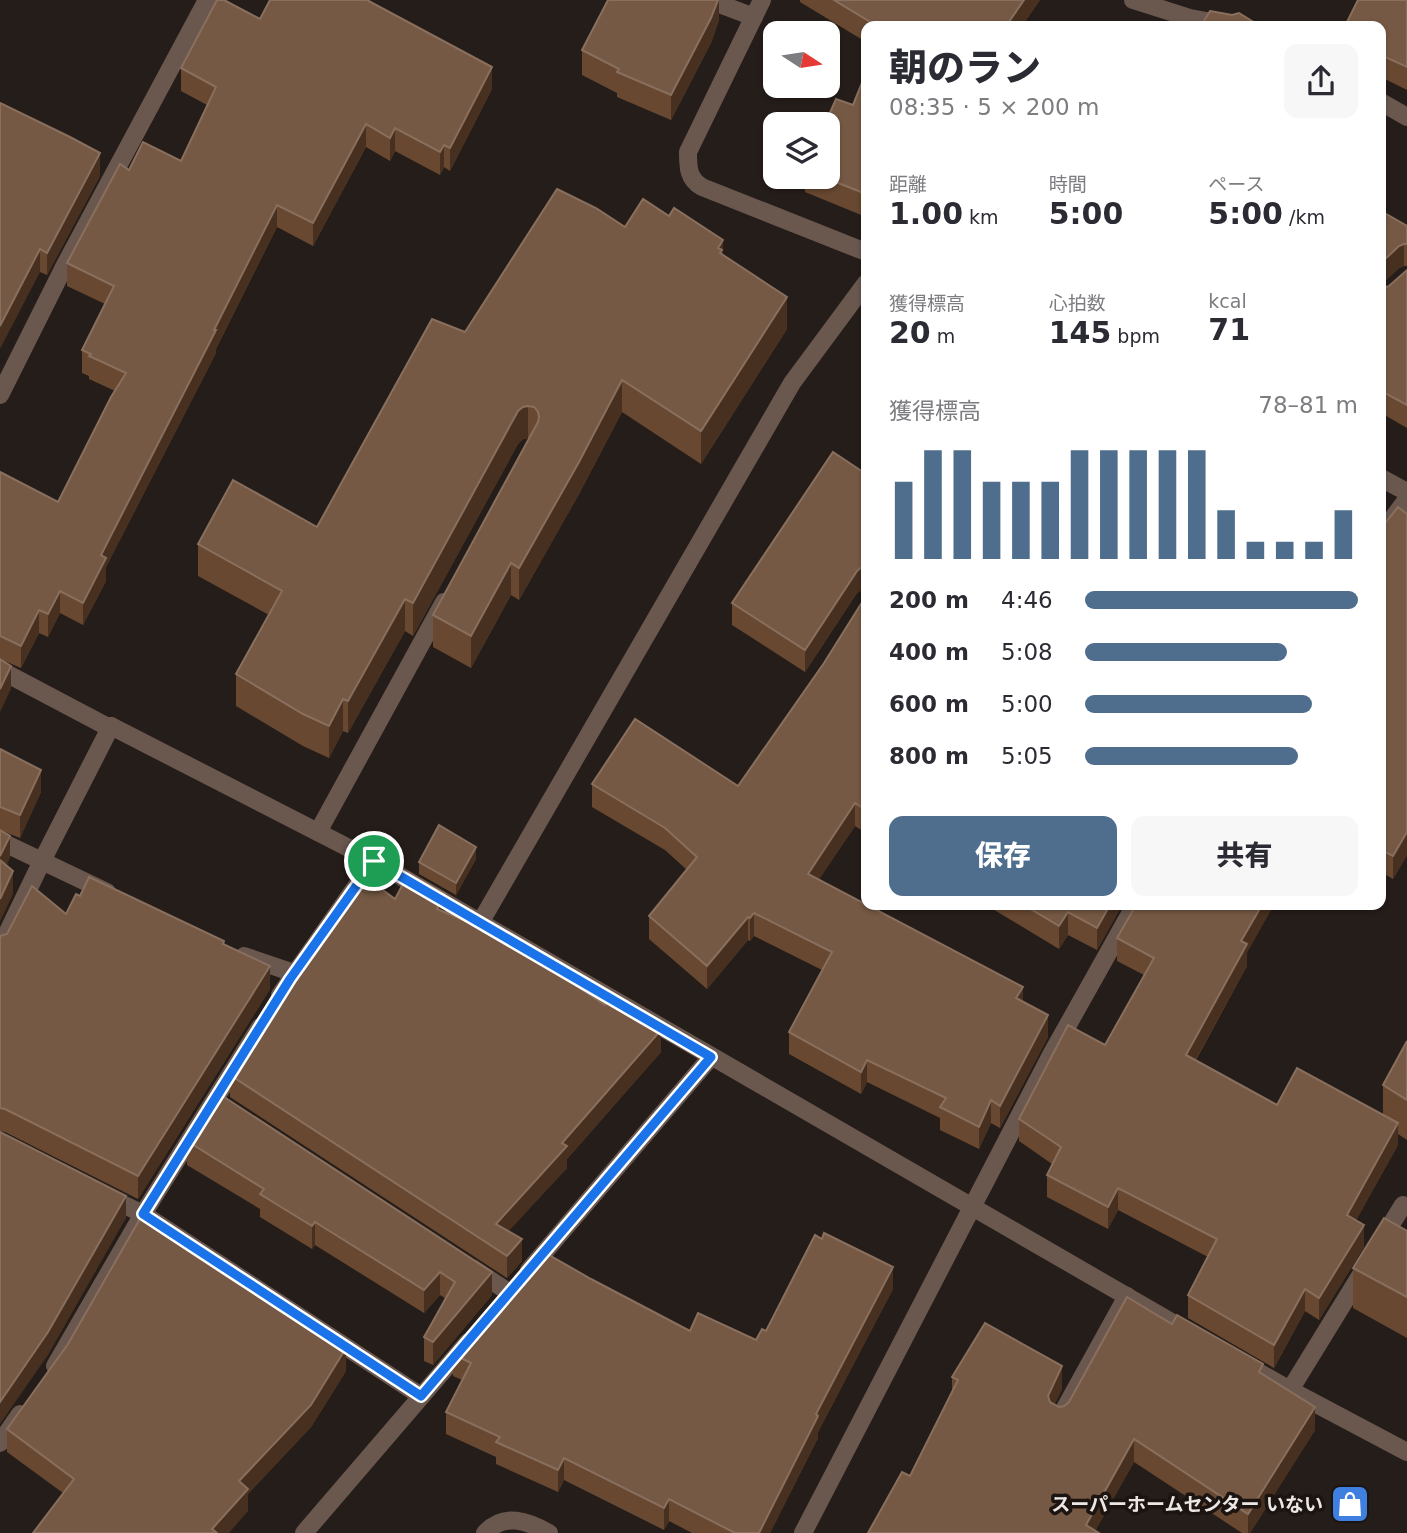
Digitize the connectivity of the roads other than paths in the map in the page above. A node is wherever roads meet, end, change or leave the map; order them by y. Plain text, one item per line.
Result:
1 (207, 0) edge
2 (709, 0) edge
3 (762, 0) edge
4 (1133, 0) edge
5 (754, 17) junction
6 (1206, 21) edge
7 (1386, 105) edge
8 (1407, 117) edge
9 (861, 250) edge
10 (861, 290) edge
11 (0, 395) edge
12 (1386, 481) edge
13 (1407, 492) edge
14 (1407, 499) edge
15 (1386, 527) edge
16 (449, 593) edge
17 (0, 670) edge
18 (111, 726) junction
19 (318, 832) junction
20 (0, 841) edge
21 (42, 861) junction
22 (374, 861) junction
23 (127, 902) edge
24 (1132, 910) edge
25 (480, 923) junction
26 (0, 948) edge
27 (223, 948) edge
28 (294, 973) junction
29 (711, 1057) junction
30 (95, 1190) edge
31 (1403, 1205) dead end
32 (972, 1207) junction
33 (143, 1214) junction
34 (453, 1256) edge
35 (1127, 1296) junction
36 (474, 1334) edge
37 (1209, 1343) edge
38 (1232, 1357) edge
39 (43, 1382) edge
40 (1290, 1390) junction
41 (421, 1396) junction
42 (29, 1402) edge
43 (1059, 1419) edge
44 (0, 1443) edge
45 (1407, 1452) edge
46 (304, 1533) edge
47 (485, 1533) edge
48 (549, 1533) edge
49 (803, 1533) edge

1 - 11 street
2 - 5 street
3 - 5 street
4 - 6 street
5 - 9 street
7 - 8 street
10 - 25 street
12 - 13 street
14 - 15 street
16 - 19 street
17 - 18 street
18 - 19 street
18 - 21 street
19 - 22 street
20 - 21 street
21 - 23 street
21 - 26 street
22 - 25 street
22 - 28 street
24 - 32 street
25 - 29 street
27 - 28 street
28 - 33 street
29 - 32 street
29 - 34 street
30 - 33 street
31 - 40 street
32 - 35 street
32 - 49 street
33 - 39 street
33 - 41 street
35 - 37 street
35 - 43 street
36 - 41 street
38 - 40 street
40 - 45 street
41 - 46 street
42 - 44 street
47 - 48 street

